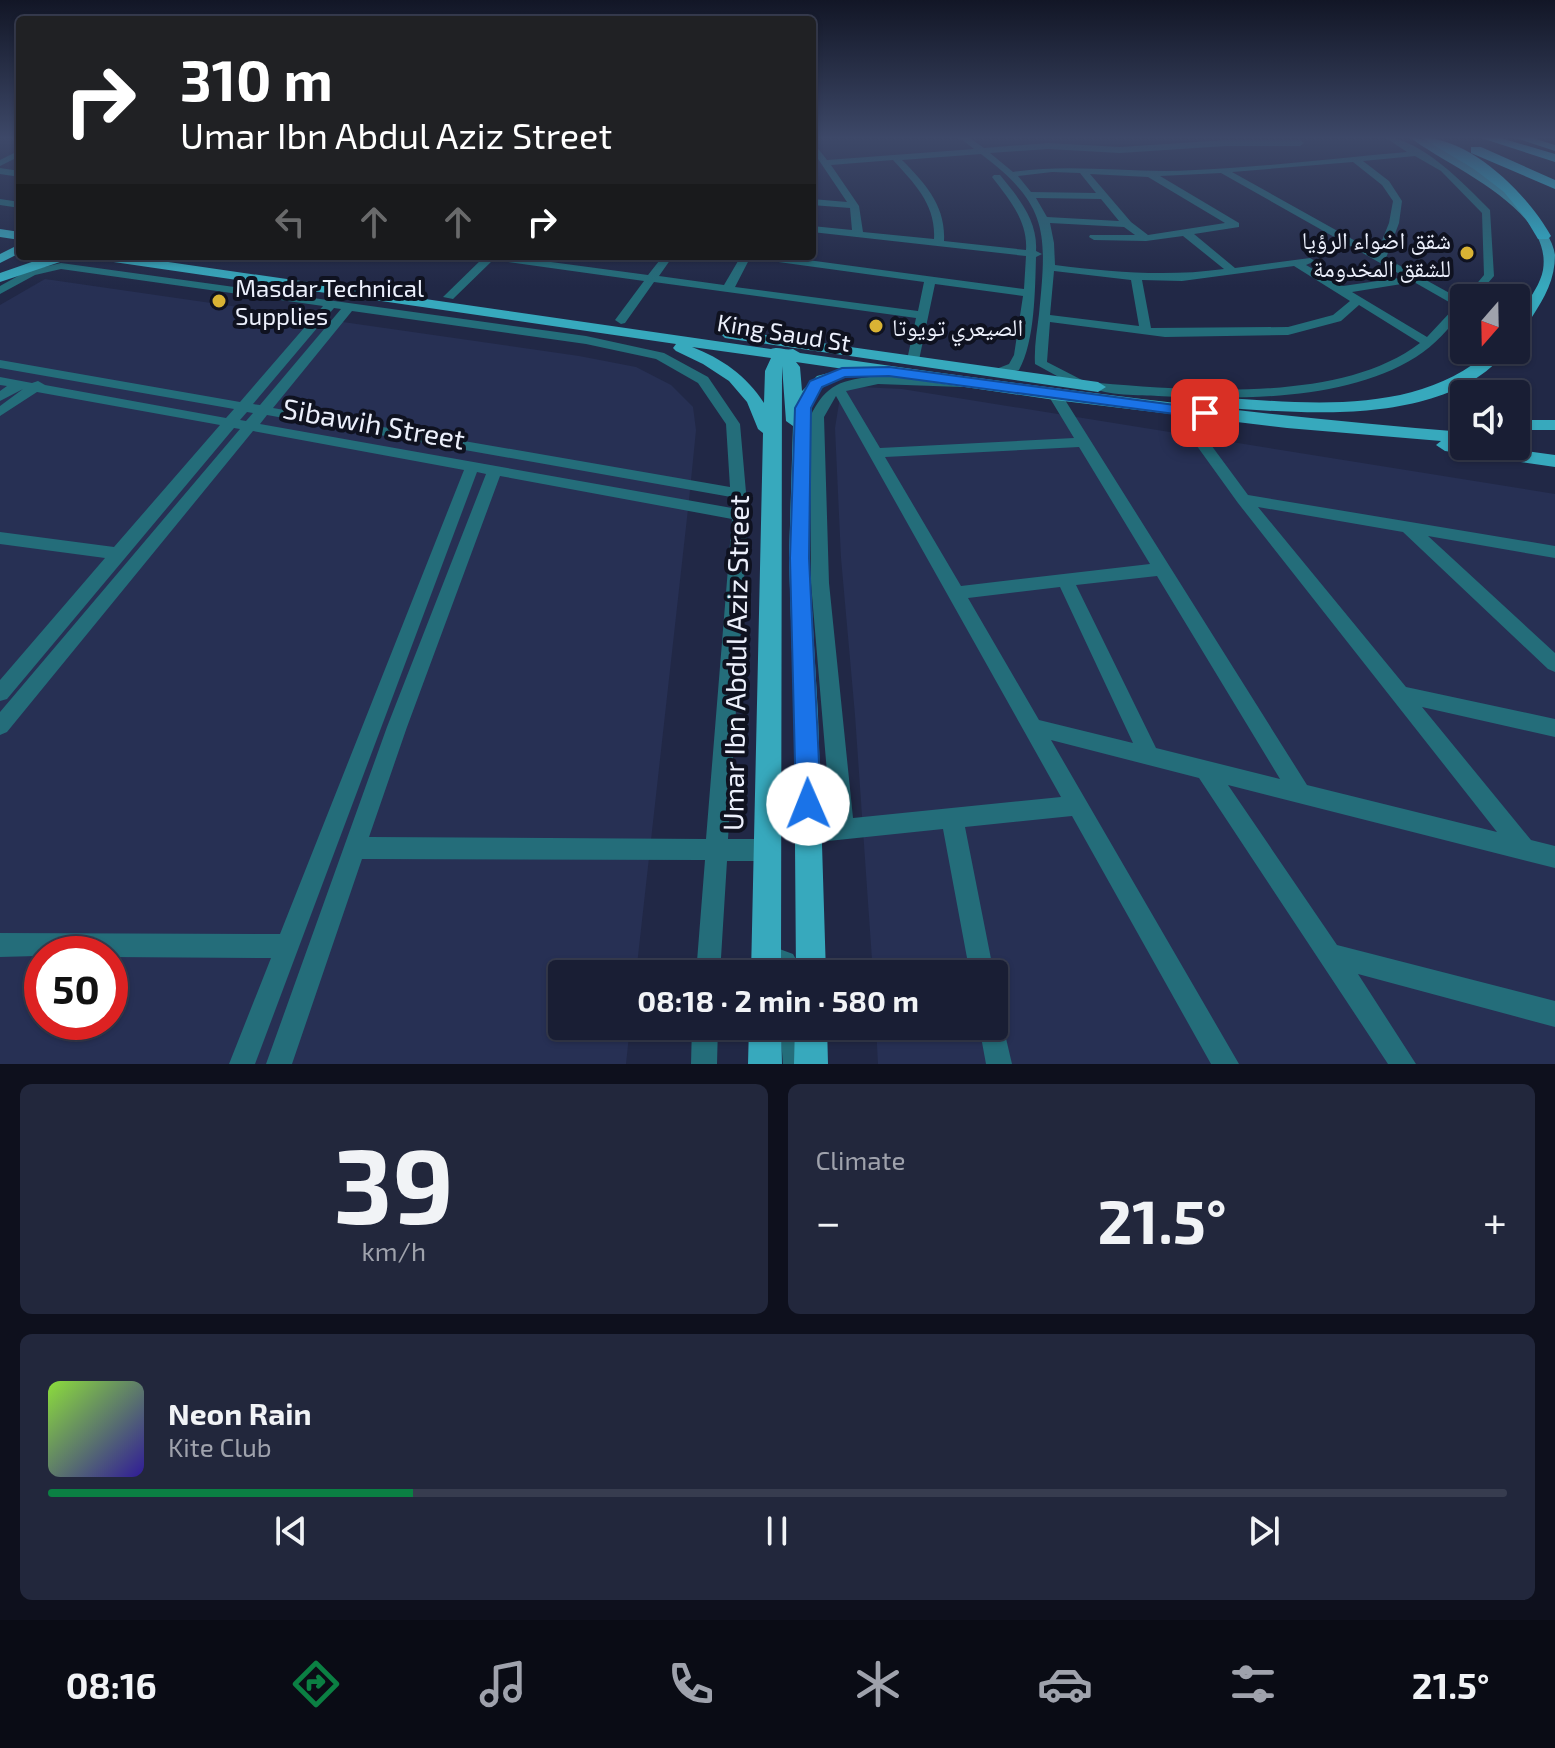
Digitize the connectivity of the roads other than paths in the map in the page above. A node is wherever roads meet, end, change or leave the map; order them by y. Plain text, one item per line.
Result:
1 (842, 188) edge
2 (922, 188) edge
3 (1005, 188) edge
4 (1021, 188) edge
5 (1097, 188) edge
6 (1173, 188) edge
7 (1253, 188) edge
8 (1392, 188) edge
9 (1463, 188) edge
10 (1498, 188) edge
11 (1507, 188) edge
12 (1029, 195) junction
13 (1104, 196) junction
14 (816, 202) edge
15 (854, 206) junction
16 (1042, 220) junction
17 (1127, 224) junction
18 (816, 229) edge
19 (1185, 232) junction
20 (858, 234) junction
21 (1543, 236) junction
22 (1094, 237) dead end
23 (1146, 238) junction
24 (939, 243) junction
25 (16, 251) edge
26 (1029, 253) junction
27 (1380, 259) junction
28 (31, 260) edge
29 (49, 260) edge
30 (130, 260) edge
31 (175, 260) edge
32 (488, 260) edge
33 (519, 260) edge
34 (665, 260) edge
35 (744, 260) edge
36 (783, 260) edge
37 (1048, 261) junction
38 (1310, 261) dead end
39 (1296, 263) junction
40 (0, 265) edge
41 (1234, 272) junction
42 (1136, 276) junction
43 (0, 277) edge
44 (1555, 277) edge
45 (652, 279) junction
46 (1415, 279) junction
47 (930, 280) junction
48 (1482, 284) edge
49 (728, 289) junction
50 (1341, 290) junction
51 (0, 291) edge
52 (1029, 293) junction
53 (1450, 295) edge
54 (1358, 300) junction
55 (454, 303) junction
56 (331, 304) junction
57 (349, 307) junction
58 (1530, 309) edge
59 (1530, 310) edge
60 (920, 315) junction
61 (1045, 318) junction
62 (1450, 319) edge
63 (448, 322) junction
64 (617, 325) junction
65 (1146, 331) junction
66 (1429, 343) junction
67 (1020, 355) junction
68 (784, 357) junction
69 (1041, 359) junction
70 (913, 360) junction
71 (0, 364) edge
72 (1485, 364) edge
73 (997, 371) junction
74 (889, 372) junction
75 (53, 374) junction
76 (0, 381) edge
77 (972, 383) junction
78 (1077, 383) junction
79 (18, 385) junction
80 (34, 387) junction
81 (1099, 387) junction
82 (838, 388) junction
83 (162, 394) junction
84 (1141, 394) junction
85 (1055, 395) junction
86 (0, 397) edge
87 (1183, 405) junction
88 (144, 407) junction
89 (243, 409) junction
90 (0, 412) edge
91 (261, 412) junction
92 (231, 423) junction
93 (1287, 423) junction
94 (1450, 423) edge
95 (1530, 425) edge
96 (1555, 425) edge
97 (248, 427) junction
98 (1450, 436) edge
99 (1530, 437) edge
100 (1555, 437) edge
101 (1084, 442) junction
102 (772, 449) junction
103 (800, 449) junction
104 (875, 453) junction
105 (1555, 461) edge
106 (495, 471) junction
107 (468, 477) junction
108 (740, 494) junction
109 (1243, 499) junction
110 (740, 515) junction
111 (1407, 526) junction
112 (0, 538) edge
113 (1555, 552) edge
114 (120, 554) junction
115 (1162, 569) junction
116 (1065, 579) junction
117 (956, 593) junction
118 (803, 642) junction
119 (828, 663) junction
120 (1555, 664) edge
121 (0, 693) edge
122 (1400, 694) junction
123 (0, 726) edge
124 (1033, 727) junction
125 (1555, 728) edge
126 (1149, 756) junction
127 (1206, 770) junction
128 (1300, 793) junction
129 (1078, 805) junction
130 (952, 818) junction
131 (843, 830) junction
132 (809, 833) junction
133 (355, 848) junction
134 (714, 850) junction
135 (767, 850) junction
136 (1525, 850) junction
137 (1555, 857) edge
138 (0, 945) edge
139 (288, 946) junction
140 (1330, 955) junction
141 (709, 960) edge
142 (766, 960) edge
143 (811, 960) edge
144 (979, 960) edge
145 (1553, 1016) edge
146 (705, 1040) edge
147 (765, 1040) edge
148 (794, 1040) edge
149 (811, 1040) edge
150 (995, 1040) edge
151 (242, 1064) edge
152 (279, 1064) edge
153 (704, 1064) edge
154 (765, 1064) edge
155 (796, 1064) edge
156 (811, 1064) edge
157 (999, 1064) edge
158 (1226, 1064) edge
159 (1403, 1064) edge

1 - 15 street
2 - 24 street
3 - 26 street
4 - 12 street
5 - 13 street
6 - 19 street
7 - 27 street
8 - 27 street
9 - 48 street
10 - 21 main road
11 - 21 highway
12 - 13 street
12 - 16 street
13 - 17 street
14 - 15 street
15 - 20 street
16 - 17 street
16 - 37 street
17 - 23 street
18 - 20 street
19 - 23 street
19 - 41 street
20 - 24 street
21 - 58 main road
22 - 23 street
24 - 26 street
25 - 40 main road
26 - 37 street
26 - 52 street
27 - 46 street
28 - 43 main road
29 - 43 main road
30 - 55 main road, King Saud St
31 - 55 main road, King Saud St
32 - 55 street
33 - 45 street
34 - 45 street
35 - 49 street
36 - 47 street
37 - 42 street
37 - 61 street
38 - 39 street
39 - 41 street
39 - 50 street
41 - 42 street
42 - 65 street
44 - 59 main road
45 - 49 street
45 - 64 street
46 - 50 street
46 - 53 street
47 - 52 street
47 - 60 street
49 - 60 street
50 - 54 street
51 - 56 street
52 - 67 street
54 - 65 street
54 - 66 street
55 - 63 main road
55 - 64 main road, King Saud St
56 - 57 street
56 - 89 street
57 - 63 street
57 - 91 street
60 - 70 street
61 - 65 street
61 - 69 street
62 - 66 street
63 - 108 street
64 - 68 main road, King Saud St
64 - 70 main road, King Saud St
64 - 102 main road
66 - 81 street
67 - 69 street
67 - 73 street
68 - 74 main road, King Saud St
68 - 84 main road
68 - 102 main road, Umar Ibn Abdul Aziz Street
68 - 103 main road
69 - 78 street
70 - 73 main road, King Saud St
71 - 75 street, Sibawih Street
72 - 87 main road
73 - 78 main road, King Saud St
74 - 77 main road, King Saud St
74 - 103 main road
75 - 80 street
75 - 83 street, Sibawih Street
76 - 79 street, Sibawih Street
77 - 82 street
77 - 85 main road, King Saud St
78 - 81 main road, King Saud St
79 - 80 street, Sibawih Street
79 - 86 street
80 - 88 street, Sibawih Street
80 - 90 street
81 - 84 main road, King Saud St
82 - 104 street
82 - 119 street
83 - 88 street
83 - 89 street, Sibawih Street
84 - 87 main road, King Saud St
85 - 87 main road, King Saud St
85 - 101 street
87 - 93 main road, King Saud St
87 - 94 main road, King Saud St
87 - 109 street
88 - 92 street, Sibawih Street
89 - 91 street, Sibawih Street
89 - 92 street
91 - 97 street
91 - 108 street, Sibawih Street
92 - 97 street, Sibawih Street
92 - 114 street
93 - 98 main road, King Saud St
93 - 105 main road
95 - 96 main road
97 - 107 street, Sibawih Street
97 - 123 street
99 - 100 main road
101 - 104 street
101 - 115 street
102 - 135 main road, Umar Ibn Abdul Aziz Street
103 - 118 main road
104 - 117 street
106 - 107 street
106 - 110 street, Sibawih Street
106 - 133 street
107 - 139 street
108 - 110 street
109 - 111 street
109 - 122 street
110 - 134 street
111 - 113 street
111 - 120 street
112 - 114 street
114 - 121 street
115 - 116 street
115 - 128 street
116 - 117 street
116 - 126 street
117 - 124 street
118 - 119 street
118 - 132 main road
119 - 131 street
122 - 125 street
122 - 136 street
124 - 126 street
124 - 129 street
126 - 127 street
127 - 128 street
127 - 140 street
128 - 136 street
129 - 130 street
129 - 158 street
130 - 131 street
130 - 144 street
131 - 132 street
132 - 143 main road
133 - 134 street
133 - 152 street
134 - 135 street
134 - 141 street
135 - 142 main road, Umar Ibn Abdul Aziz Street
136 - 137 street
138 - 139 street
139 - 151 street
140 - 145 street
140 - 159 street
146 - 153 street
147 - 154 main road
148 - 155 street
149 - 156 main road
150 - 157 street

